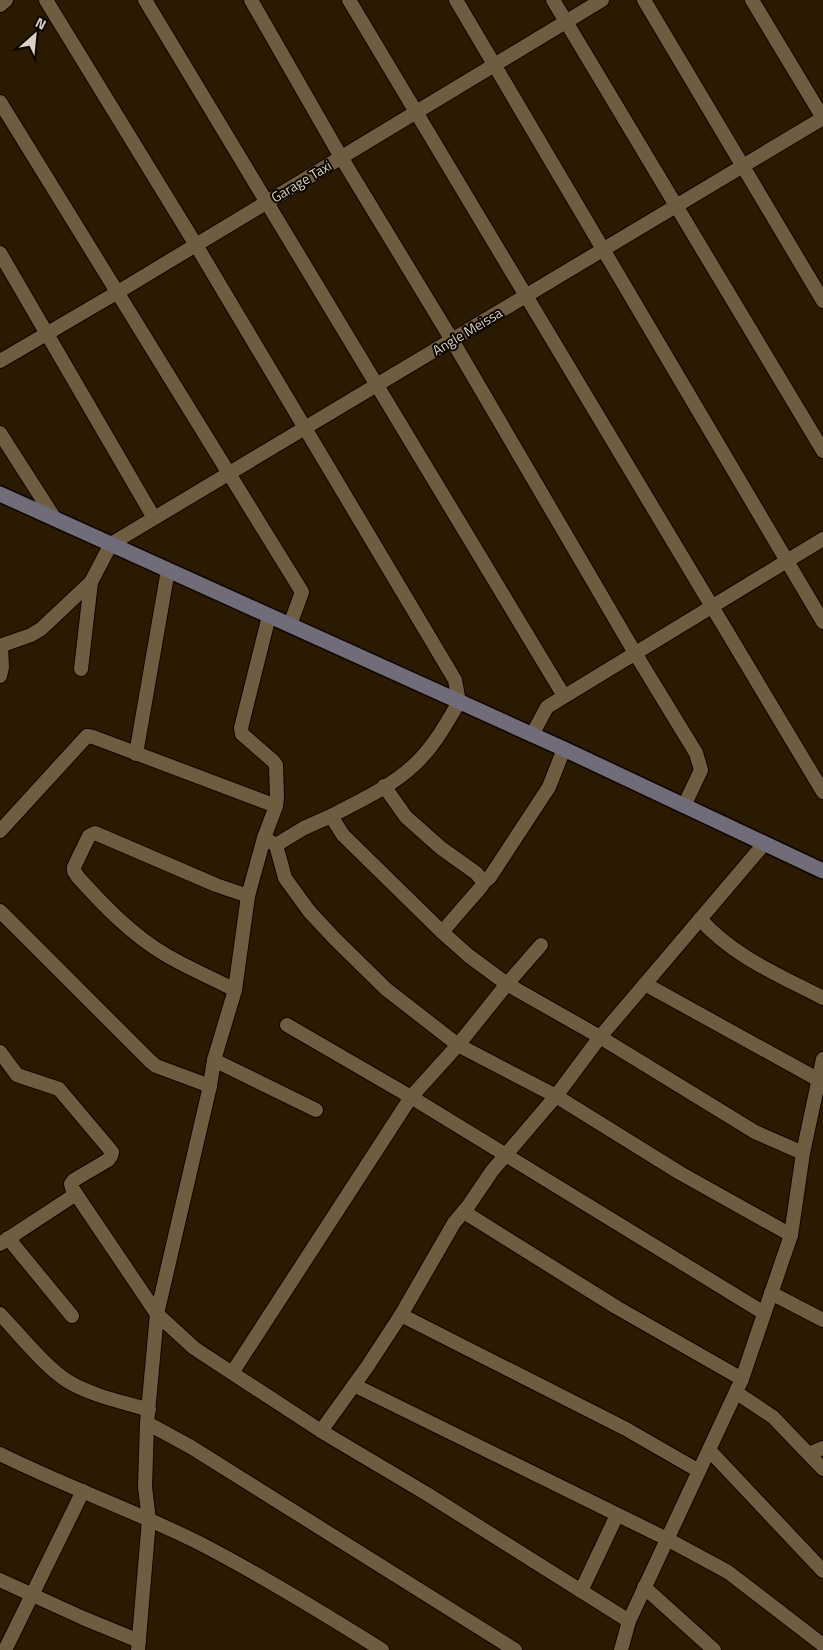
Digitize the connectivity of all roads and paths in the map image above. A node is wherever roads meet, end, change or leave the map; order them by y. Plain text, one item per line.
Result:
1 (6, 0) edge
2 (46, 0) edge
3 (145, 0) edge
4 (251, 0) edge
5 (349, 0) edge
6 (456, 0) edge
7 (553, 0) edge
8 (602, 0) edge
9 (644, 0) edge
10 (752, 0) edge
11 (0, 5) edge
12 (566, 22) junction
13 (494, 64) junction
14 (0, 102) edge
15 (416, 112) junction
16 (823, 118) edge
17 (341, 157) junction
18 (742, 166) junction
19 (266, 202) junction
20 (676, 206) junction
21 (196, 245) junction
22 (603, 249) junction
23 (0, 253) edge
24 (118, 292) junction
25 (526, 296) junction
26 (823, 301) edge
27 (47, 333) junction
28 (452, 340) junction
29 (0, 361) edge
30 (376, 385) junction
31 (305, 428) junction
32 (0, 433) edge
33 (823, 451) edge
34 (229, 473) junction
35 (0, 494) edge
36 (154, 518) junction
37 (55, 519) junction
38 (823, 540) edge
39 (111, 544) junction
40 (787, 561) junction
41 (168, 570) junction
42 (91, 582) junction
43 (711, 607) junction
44 (269, 616) junction
45 (823, 622) edge
46 (290, 625) junction
47 (0, 646) edge
48 (635, 653) junction
49 (81, 669) dead end
50 (0, 676) edge
51 (564, 696) junction
52 (459, 702) junction
53 (532, 735) junction
54 (564, 749) junction
55 (136, 754) junction
56 (384, 786) junction
57 (823, 792) edge
58 (276, 806) junction
59 (684, 806) junction
60 (331, 816) junction
61 (0, 831) edge
62 (270, 842) junction
63 (764, 844) junction
64 (822, 869) edge
65 (484, 882) junction
66 (248, 896) junction
67 (0, 911) edge
68 (700, 919) junction
69 (442, 932) junction
70 (541, 946) dead end
71 (507, 984) junction
72 (645, 984) junction
73 (235, 990) junction
74 (823, 998) edge
75 (287, 1024) dead end
76 (600, 1037) junction
77 (458, 1045) junction
78 (0, 1052) edge
79 (823, 1059) edge
80 (214, 1060) junction
81 (819, 1080) junction
82 (210, 1086) junction
83 (556, 1096) junction
84 (411, 1097) junction
85 (316, 1110) dead end
86 (505, 1154) junction
87 (803, 1154) junction
88 (76, 1194) junction
89 (464, 1212) junction
90 (791, 1235) junction
91 (4, 1241) edge
92 (771, 1293) junction
93 (764, 1313) junction
94 (0, 1314) edge
95 (157, 1314) junction
96 (402, 1315) junction
97 (72, 1316) dead end
98 (823, 1320) edge
99 (232, 1372) junction
100 (742, 1379) junction
101 (354, 1385) junction
102 (737, 1392) junction
103 (148, 1417) junction
104 (321, 1431) junction
105 (823, 1448) edge
106 (710, 1451) junction
107 (0, 1454) edge
108 (809, 1454) junction
109 (823, 1469) edge
110 (700, 1471) junction
111 (83, 1491) junction
112 (617, 1516) junction
113 (149, 1520) junction
114 (667, 1539) junction
115 (823, 1571) edge
116 (0, 1580) edge
117 (644, 1587) junction
118 (580, 1591) junction
119 (33, 1596) junction
120 (629, 1621) junction
121 (138, 1646) edge
122 (823, 1646) edge
123 (507, 1648) edge
124 (5, 1650) edge
125 (382, 1650) edge
126 (621, 1650) edge
127 (714, 1650) edge

1 - 11 street
2 - 21 street
3 - 19 street
4 - 17 street
5 - 15 street
6 - 13 street
7 - 12 street
8 - 12 street, Garage Taxi
9 - 18 street
10 - 16 street
12 - 13 street, Garage Taxi
12 - 20 street
13 - 15 street, Garage Taxi
13 - 22 street
14 - 24 street
15 - 17 street, Garage Taxi
15 - 25 street
16 - 18 street, Angle Meissa
17 - 19 street, Garage Taxi
17 - 28 street
18 - 20 street, Angle Meissa
18 - 26 street
19 - 21 street, Garage Taxi
19 - 30 street
20 - 22 street, Angle Meissa
20 - 33 street
21 - 24 street, Garage Taxi
21 - 31 street
22 - 25 street, Angle Meissa
22 - 40 street
23 - 27 street
24 - 27 street, Garage Taxi
24 - 34 street
25 - 28 street, Angle Meissa
25 - 43 street
27 - 29 street, Garage Taxi
27 - 36 street
28 - 30 street, Angle Meissa
28 - 48 street
30 - 31 street, Angle Meissa
30 - 51 street
31 - 34 street, Angle Meissa
31 - 52 street
32 - 37 street
34 - 36 street, Angle Meissa
34 - 46 street
35 - 37 street
36 - 39 street, Angle Meissa
37 - 39 street
38 - 40 street
39 - 41 street
39 - 42 street
40 - 43 street
40 - 45 street
41 - 44 street
41 - 55 street
42 - 47 street
42 - 49 street
43 - 48 street
43 - 57 street
44 - 46 street
44 - 58 street
46 - 52 street
47 - 50 street
48 - 51 street
48 - 59 street
51 - 53 street
52 - 53 street
52 - 56 street
53 - 54 street
54 - 59 street
54 - 65 street
55 - 58 street
55 - 61 street
56 - 60 street
56 - 65 street
58 - 62 street
59 - 63 street
60 - 62 street
60 - 69 street
62 - 66 street
62 - 77 street
63 - 64 street
63 - 68 street
65 - 69 street
66 - 73 street
66 - 73 street
67 - 82 street
68 - 72 street
68 - 74 street
69 - 71 street
70 - 71 street
71 - 76 street
71 - 77 street
72 - 76 street
72 - 81 street
73 - 80 street
75 - 84 street
76 - 83 street
76 - 87 street
77 - 83 street
77 - 84 street
78 - 88 street
79 - 81 street
80 - 82 street
80 - 85 street
81 - 87 street
82 - 95 street
83 - 86 street
83 - 90 street
84 - 86 street
84 - 99 street
86 - 89 street
86 - 93 street
87 - 90 street
88 - 91 street
88 - 95 street
89 - 96 street
89 - 100 street
90 - 92 street
91 - 97 street
92 - 93 street
92 - 98 street
93 - 100 street
94 - 103 street
95 - 99 street
95 - 103 street
96 - 101 street
96 - 110 street
99 - 104 street
100 - 102 street
101 - 104 street
101 - 112 street
102 - 106 street
102 - 108 street
103 - 113 street
103 - 123 street
104 - 118 street
105 - 108 street
106 - 110 street
106 - 115 street
107 - 111 street
108 - 109 street
110 - 114 street
111 - 113 street
111 - 119 street
112 - 114 street
112 - 118 street
113 - 121 street
113 - 125 street
114 - 117 street
114 - 122 street
116 - 119 street
117 - 120 street
117 - 127 street
118 - 120 street
119 - 121 street
119 - 124 street
120 - 126 street

